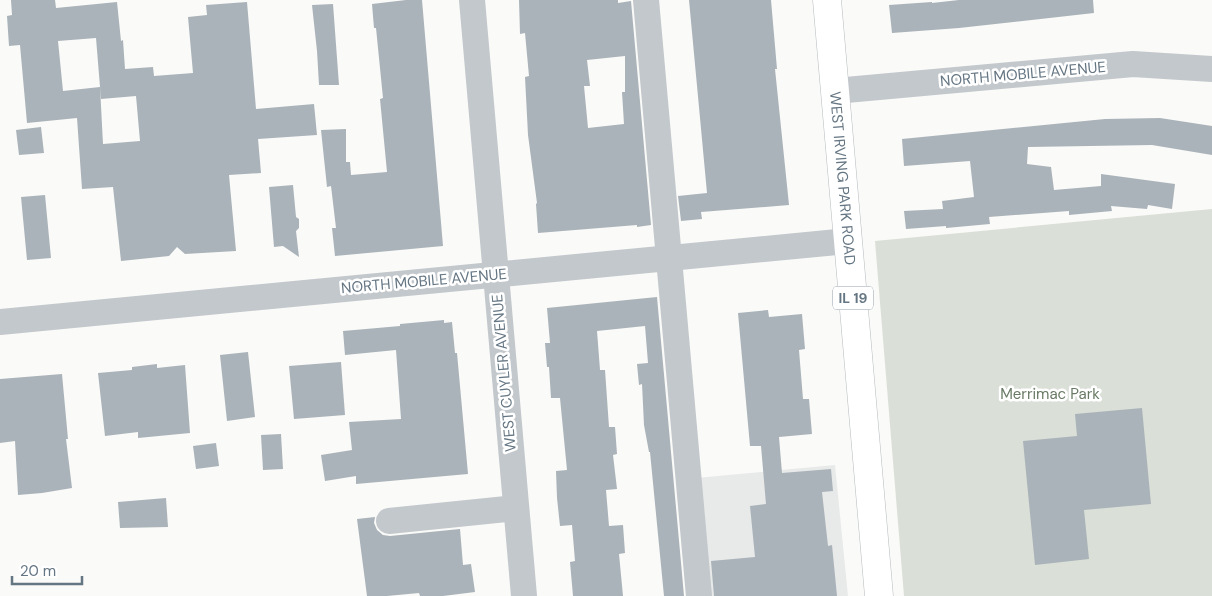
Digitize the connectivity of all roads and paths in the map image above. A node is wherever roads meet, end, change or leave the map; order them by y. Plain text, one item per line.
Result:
1 (472, 0) edge
2 (646, 0) edge
3 (827, 0) edge
4 (1212, 69) edge
5 (835, 91) junction
6 (848, 241) junction
7 (669, 258) junction
8 (496, 274) junction
9 (0, 322) edge
10 (516, 508) junction
11 (389, 521) dead end
12 (524, 596) edge
13 (699, 596) edge
14 (879, 596) edge

1 - 8 street, WEST CUYLER AVENUE
2 - 7 street
3 - 5 main road, WEST IRVING PARK ROAD / IL 19
4 - 5 street, NORTH MOBILE AVENUE
5 - 6 main road, WEST IRVING PARK ROAD / IL 19
6 - 7 street, NORTH MOBILE AVENUE
6 - 14 main road, WEST IRVING PARK ROAD / IL 19
7 - 8 street, NORTH MOBILE AVENUE
7 - 13 street
8 - 9 street, NORTH MOBILE AVENUE
8 - 10 street, WEST CUYLER AVENUE
10 - 11 street
10 - 12 street, WEST CUYLER AVENUE

